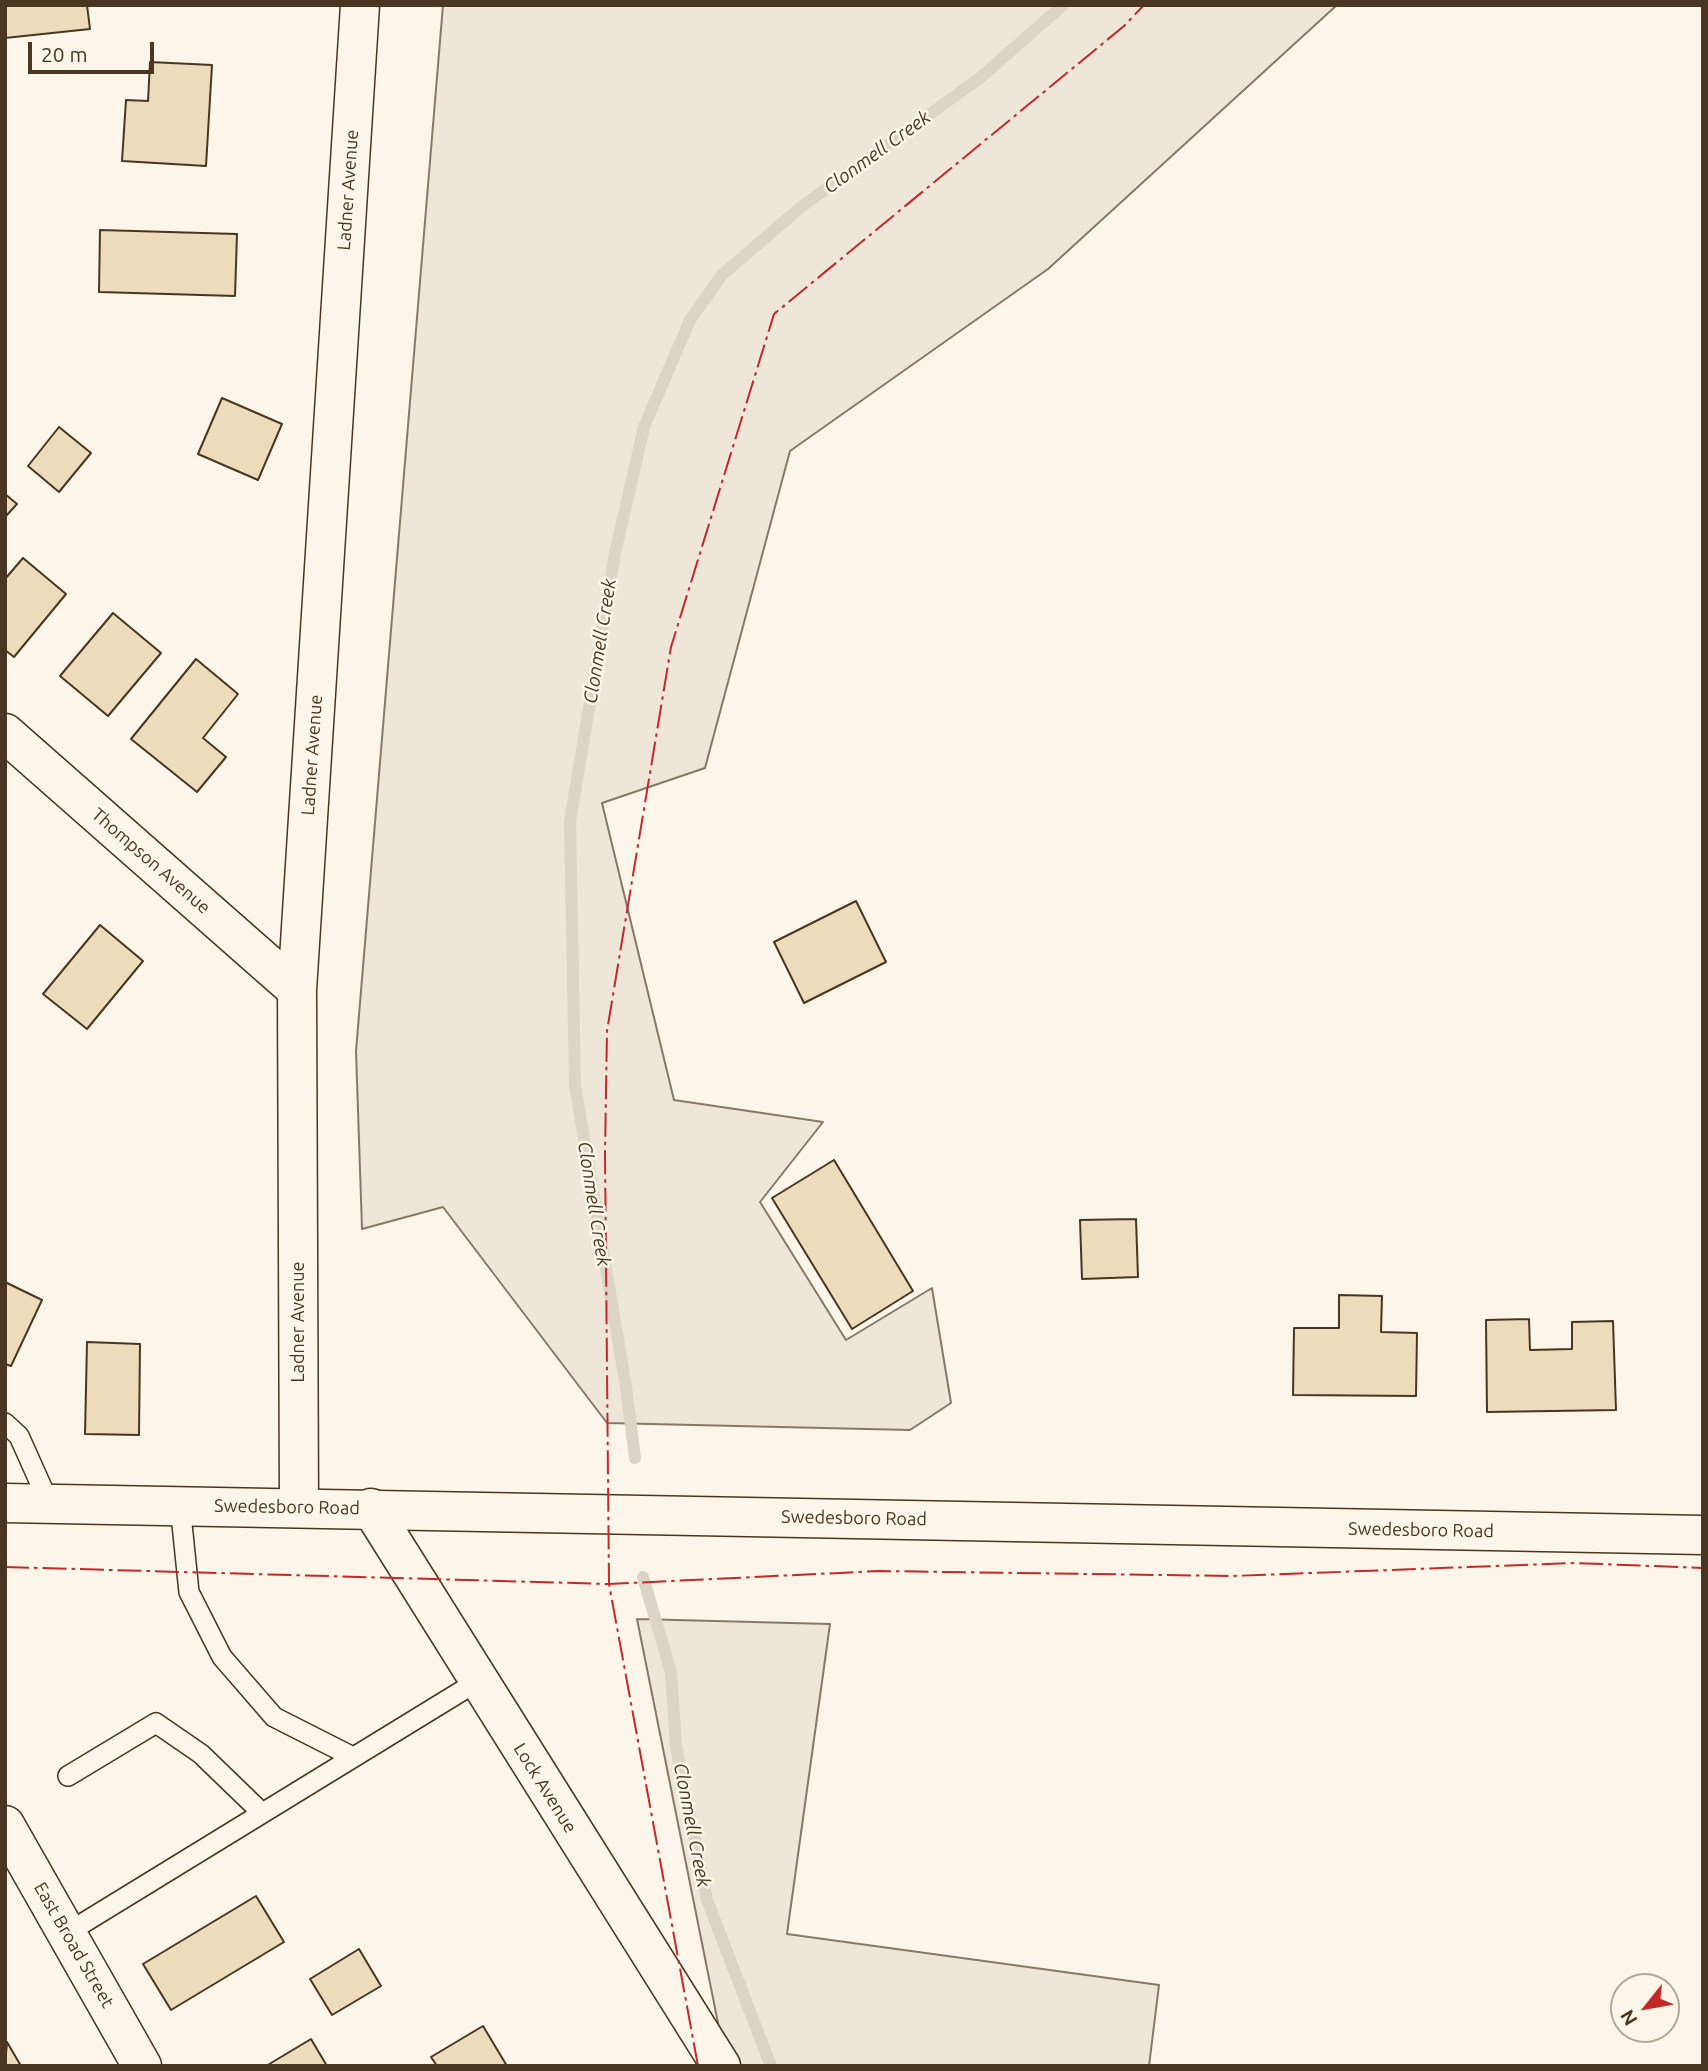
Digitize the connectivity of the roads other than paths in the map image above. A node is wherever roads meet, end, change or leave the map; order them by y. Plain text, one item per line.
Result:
1 (360, 5) edge
2 (5, 733) edge
3 (297, 990) junction
4 (5, 1423) edge
5 (5, 1503) edge
6 (50, 1503) junction
7 (180, 1505) junction
8 (299, 1507) junction
9 (371, 1508) junction
10 (1703, 1535) edge
11 (478, 1681) junction
12 (353, 1757) junction
13 (68, 1776) dead end
14 (262, 1813) junction
15 (5, 1825) edge
16 (67, 1933) junction
17 (142, 2066) edge
18 (721, 2066) edge

1 - 3 street, Ladner Avenue
2 - 3 street, Thompson Avenue
3 - 8 street, Ladner Avenue
4 - 6 lane
5 - 6 street, Swedesboro Road
6 - 7 street, Swedesboro Road
7 - 8 street, Swedesboro Road
7 - 12 lane
8 - 9 street, Swedesboro Road
9 - 10 street, Swedesboro Road
9 - 11 street, Lock Avenue
11 - 12 lane
11 - 18 street, Lock Avenue
12 - 14 lane
13 - 14 lane
14 - 16 lane
15 - 16 street, East Broad Street
16 - 17 street, East Broad Street

